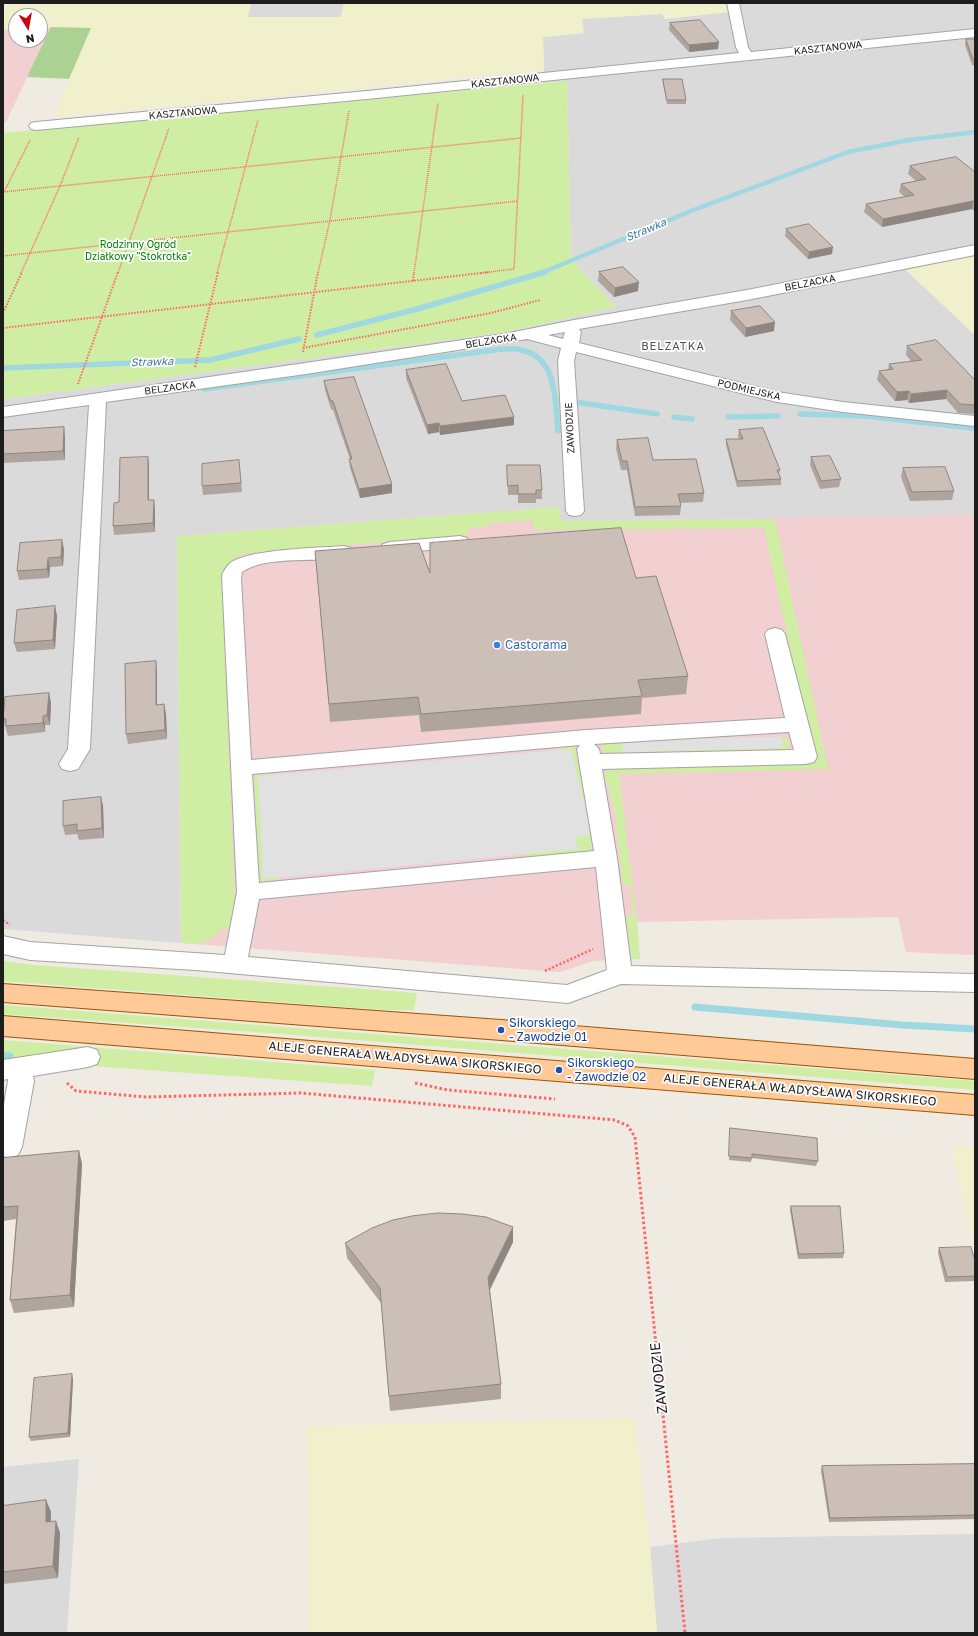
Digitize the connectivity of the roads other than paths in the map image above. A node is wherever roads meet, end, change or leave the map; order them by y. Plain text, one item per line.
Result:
1 (733, 3) edge
2 (975, 33) edge
3 (747, 56) junction
4 (34, 130) road end
5 (975, 250) edge
6 (574, 325) junction
7 (528, 335) junction
8 (569, 345) junction
9 (98, 399) junction
10 (3, 412) edge
11 (975, 421) edge
12 (575, 511) dead end
13 (476, 540) edge
14 (775, 634) dead end
15 (797, 724) junction
16 (586, 737) junction
17 (590, 762) junction
18 (70, 764) dead end
19 (242, 768) junction
20 (606, 858) junction
21 (248, 892) junction
22 (3, 945) edge
23 (235, 965) junction
24 (620, 975) junction
25 (975, 983) edge
26 (3, 993) edge
27 (3, 1026) edge
28 (88, 1057) dead end
29 (11, 1068) edge
30 (975, 1069) edge
31 (975, 1105) edge
32 (9, 1147) dead end

1 - 3 street
2 - 3 street, KASZTANOWA
3 - 4 street, KASZTANOWA
5 - 6 street, BELZACKA
6 - 7 street, BELZACKA
6 - 8 street, ZAWODZIE
7 - 8 street, PODMIEJSKA
7 - 9 street, BELZACKA
8 - 11 street, PODMIEJSKA
8 - 12 street, ZAWODZIE
9 - 10 street, BELZACKA
9 - 18 street
13 - 19 street
14 - 15 street
15 - 16 street
15 - 17 street
16 - 17 street
16 - 19 street
17 - 20 street
19 - 21 street
20 - 21 street
20 - 24 street
21 - 23 street
22 - 23 street
23 - 24 street
24 - 25 street
26 - 30 main road
27 - 31 main road, ALEJE GENERAŁA WŁADYSŁAWA SIKORSKIEGO
28 - 29 street
29 - 32 street

